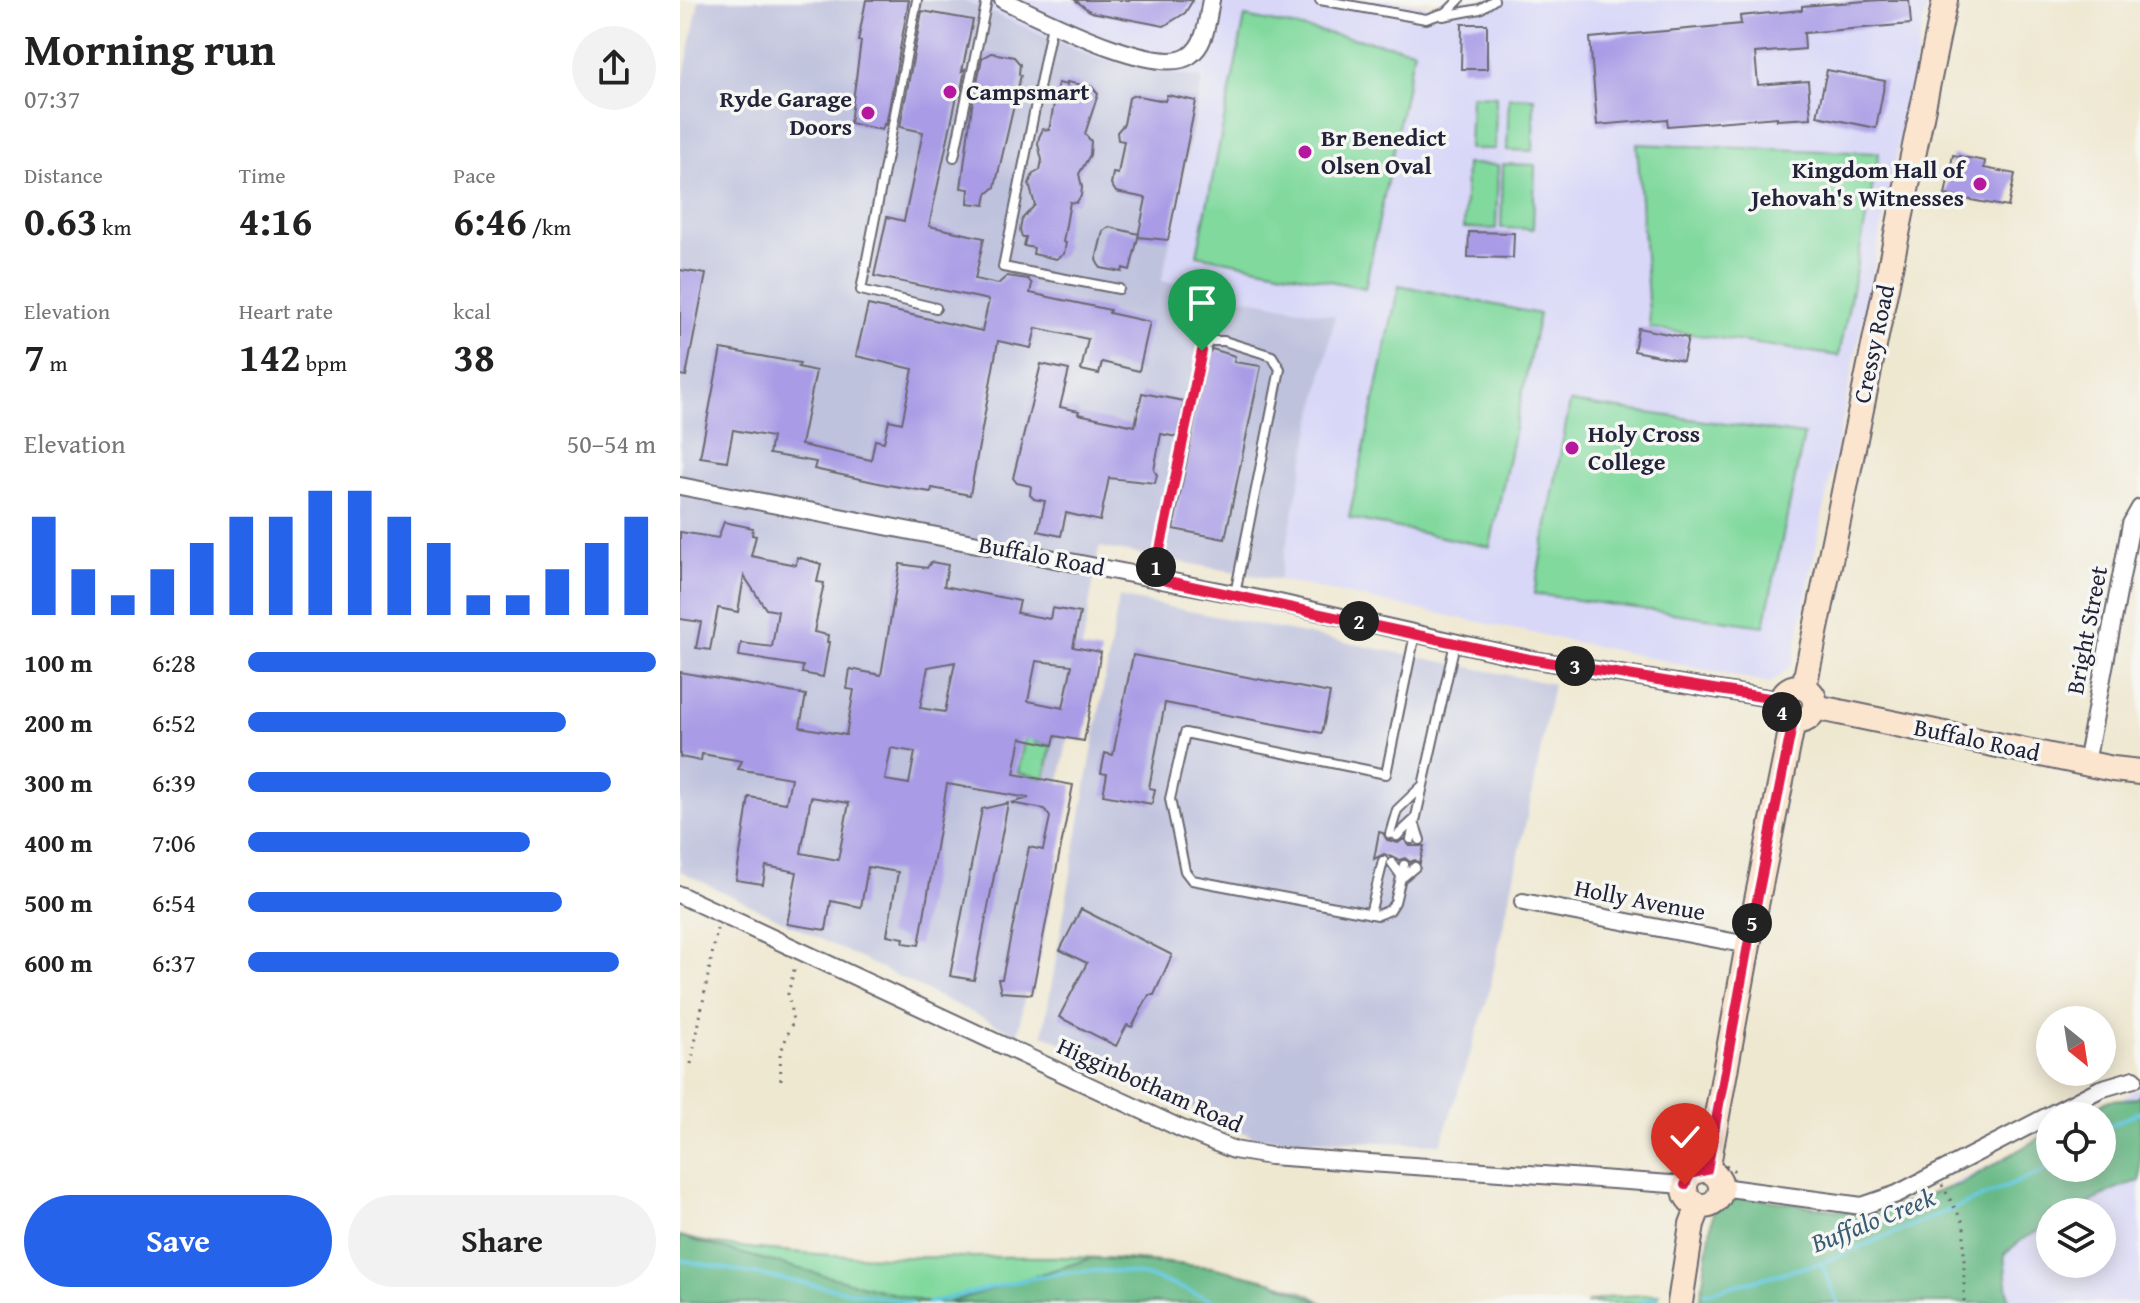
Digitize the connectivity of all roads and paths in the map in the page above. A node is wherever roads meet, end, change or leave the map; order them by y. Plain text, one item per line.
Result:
1 (917, 0) edge
2 (987, 0) edge
3 (1003, 0) edge
4 (1211, 0) edge
5 (1320, 0) edge
6 (1459, 0) edge
7 (1494, 0) edge
8 (1945, 0) edge
9 (1433, 18) junction
10 (1052, 23) junction
11 (954, 157) dead end
12 (1119, 289) dead end
13 (936, 308) dead end
14 (680, 486) edge
15 (2140, 508) edge
16 (1154, 578) junction
17 (1235, 594) junction
18 (1416, 633) junction
19 (1455, 642) junction
20 (1809, 697) junction
21 (1787, 710) junction
22 (2086, 763) junction
23 (2140, 772) edge
24 (1421, 787) junction
25 (1414, 820) junction
26 (1415, 840) dead end
27 (1404, 865) dead end
28 (1415, 867) dead end
29 (1402, 877) junction
30 (680, 895) edge
31 (1523, 902) dead end
32 (1370, 914) junction
33 (717, 929) dead end
34 (1748, 945) junction
35 (795, 966) dead end
36 (691, 1064) dead end
37 (2134, 1079) dead end
38 (781, 1080) dead end
39 (1723, 1172) junction
40 (1936, 1175) junction
41 (1685, 1185) junction
42 (1699, 1206) junction
43 (1680, 1303) edge
44 (1964, 1303) edge

1 - 13 lane
2 - 11 lane
3 - 10 street
4 - 10 street
5 - 9 lane
6 - 9 lane
7 - 9 lane
8 - 20 street, Cressy Road
10 - 12 lane
14 - 16 street, Buffalo Road
15 - 22 street, Bright Street
16 - 17 street, Buffalo Road
16 - 17 lane
17 - 18 street, Buffalo Road
18 - 19 street, Buffalo Road
18 - 32 lane
19 - 21 street, Buffalo Road
19 - 24 lane
20 - 21 street
20 - 22 street, Buffalo Road
21 - 34 street
22 - 23 street, Buffalo Road
24 - 25 lane
24 - 25 lane
25 - 26 lane
27 - 29 lane
28 - 29 lane
29 - 32 lane
29 - 32 lane
30 - 41 street, Higginbotham Road
31 - 34 street, Holly Avenue
33 - 36 path
34 - 39 street
35 - 38 path
37 - 40 street
39 - 40 street
39 - 41 street
39 - 42 street
40 - 44 path
41 - 42 street
42 - 43 street

